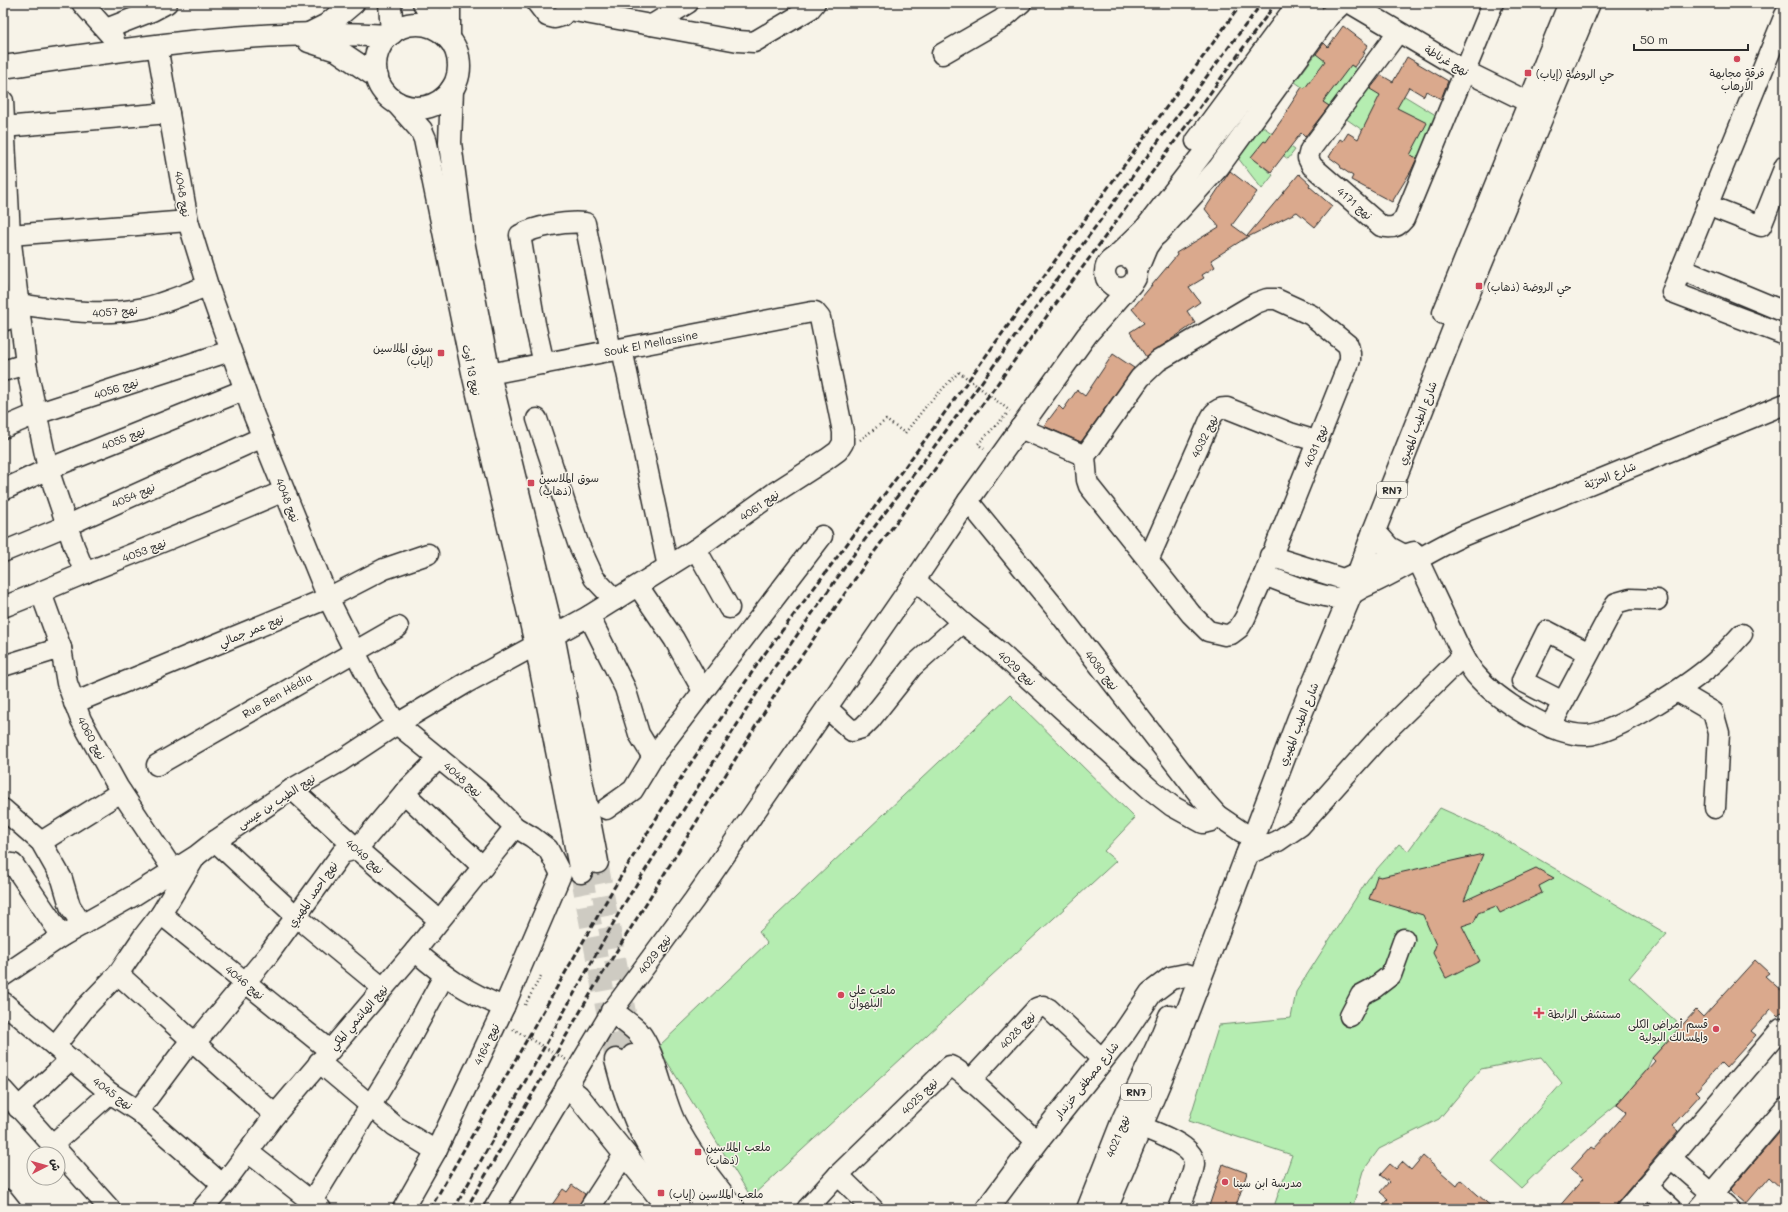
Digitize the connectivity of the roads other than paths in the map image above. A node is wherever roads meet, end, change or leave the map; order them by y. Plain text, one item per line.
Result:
1 (82, 3) edge
2 (353, 3) edge
3 (390, 3) edge
4 (424, 3) edge
5 (450, 3) edge
6 (537, 3) edge
7 (688, 3) edge
8 (815, 3) edge
9 (1021, 3) edge
10 (1343, 3) edge
11 (1350, 3) edge
12 (1493, 3) edge
13 (1570, 3) edge
14 (1589, 3) edge
15 (156, 6) edge
16 (571, 6) edge
17 (1309, 8) tunnel mouth
18 (1366, 8) edge
19 (1785, 15) edge
20 (652, 25) junction
21 (106, 29) junction
22 (1398, 32) junction
23 (390, 35) junction
24 (444, 35) junction
25 (301, 36) junction
26 (158, 46) junction
27 (123, 50) junction
28 (942, 54) dead end
29 (3, 67) edge
30 (1465, 71) junction
31 (377, 77) junction
32 (452, 89) junction
33 (3, 101) edge
34 (397, 103) junction
35 (1530, 103) junction
36 (169, 113) junction
37 (4, 127) edge
38 (1785, 166) edge
39 (1707, 205) junction
40 (188, 221) junction
41 (10, 235) junction
42 (1146, 238) junction
43 (1110, 264) junction
44 (1681, 269) junction
45 (1134, 278) junction
46 (208, 286) junction
47 (12, 304) edge
48 (1785, 312) edge
49 (1785, 334) edge
50 (1087, 335) junction
51 (230, 350) junction
52 (616, 350) junction
53 (26, 364) junction
54 (544, 364) junction
55 (3, 371) edge
56 (489, 374) junction
57 (244, 390) junction
58 (1785, 404) edge
59 (36, 414) junction
60 (537, 419) dead end
61 (3, 428) edge
62 (1020, 428) junction
63 (263, 437) junction
64 (1316, 441) junction
65 (843, 443) joint
66 (1084, 456) junction
67 (48, 469) junction
68 (3, 490) edge
69 (284, 491) junction
70 (968, 501) junction
71 (68, 525) junction
72 (1374, 531) junction
73 (822, 536) dead end
74 (696, 549) junction
75 (3, 552) edge
76 (428, 554) dead end
77 (1270, 556) junction
78 (1149, 558) junction
79 (1410, 558) junction
80 (668, 567) junction
81 (85, 573) junction
82 (1264, 576) junction
83 (915, 580) junction
84 (1348, 585) junction
85 (638, 586) junction
86 (41, 593) junction
87 (328, 598) junction
88 (615, 600) junction
89 (1657, 600) dead end
90 (3, 607) edge
91 (729, 608) dead end
92 (589, 616) junction
93 (964, 624) junction
94 (398, 627) dead end
95 (1742, 634) dead end
96 (545, 639) junction
97 (61, 648) junction
98 (355, 651) junction
99 (1589, 653) junction
100 (1463, 656) junction
101 (3, 666) edge
102 (703, 691) junction
103 (1677, 691) junction
104 (1563, 702) junction
105 (74, 703) junction
106 (827, 708) junction
107 (397, 724) junction
108 (1550, 726) junction
109 (653, 757) junction
110 (439, 758) junction
111 (157, 765) dead end
112 (292, 789) junction
113 (121, 792) junction
114 (404, 793) junction
115 (1715, 808) dead end
116 (3, 809) edge
117 (606, 809) dead end
118 (1217, 815) junction
119 (515, 827) junction
120 (1242, 832) junction
121 (214, 841) junction
122 (41, 842) junction
123 (357, 849) junction
124 (1246, 855) junction
125 (196, 856) junction
126 (3, 865) edge
127 (483, 867) junction
128 (580, 869) junction
129 (173, 870) junction
130 (161, 914) junction
131 (297, 917) junction
132 (439, 920) junction
133 (82, 924) junction
134 (62, 936) junction
135 (1404, 939) dead end
136 (414, 951) junction
137 (6, 969) edge
138 (118, 974) junction
139 (444, 976) junction
140 (1193, 977) junction
141 (246, 983) junction
142 (383, 988) junction
143 (3, 1002) edge
144 (504, 1007) junction
145 (612, 1011) junction
146 (1350, 1016) dead end
147 (1784, 1030) edge
148 (193, 1041) junction
149 (54, 1046) junction
150 (324, 1056) junction
151 (71, 1059) junction
152 (1103, 1060) junction
153 (970, 1081) junction
154 (567, 1087) junction
155 (110, 1093) junction
156 (8, 1098) edge
157 (370, 1106) junction
158 (1785, 1108) edge
159 (138, 1111) junction
160 (275, 1115) junction
161 (1140, 1126) junction
162 (1037, 1142) junction
163 (52, 1145) junction
164 (436, 1151) junction
165 (248, 1152) junction
166 (624, 1155) junction
167 (1671, 1158) junction
168 (838, 1175) junction
169 (223, 1185) junction
170 (1646, 1186) junction
171 (1712, 1193) junction
172 (3, 1199) edge
173 (316, 1205) edge
174 (11, 1209) edge
175 (110, 1209) edge
176 (202, 1209) edge
177 (403, 1209) edge
178 (494, 1209) edge
179 (589, 1209) edge
180 (669, 1209) edge
181 (692, 1209) edge
182 (714, 1209) edge
183 (734, 1209) edge
184 (807, 1209) edge
185 (873, 1209) edge
186 (987, 1209) edge
187 (1088, 1209) edge
188 (1106, 1209) edge
189 (1180, 1209) edge
190 (1626, 1209) edge
191 (1671, 1209) edge
192 (1699, 1209) edge
193 (1730, 1209) edge

1 - 21 street
2 - 25 main road
3 - 23 main road
4 - 24 main road
5 - 24 street
6 - 16 street
7 - 20 street
8 - 20 street
9 - 28 street
10 - 42 street
11 - 18 street, نهج غرناطة
12 - 30 street
13 - 35 main road, شارع الطيب المهيري / RN7
14 - 72 main road, شارع الطيب المهيري / RN7
15 - 21 street
16 - 20 street
17 - 42 street
18 - 22 street, نهج غرناطة
19 - 39 street
21 - 27 street
22 - 30 street, نهج غرناطة
22 - 30 street, نهج 4171
23 - 24 main road
23 - 25 main road
23 - 31 main road
24 - 32 main road
25 - 26 main road
25 - 31 main road
26 - 27 main road
26 - 36 street, نهج 4048
27 - 29 main road
30 - 35 street, نهج غرناطة
31 - 34 main road
32 - 34 main road
32 - 56 main road, نهج 13 أوت
33 - 37 street
34 - 96 main road, نهج 13 أوت
35 - 84 main road, شارع الطيب المهيري / RN7
36 - 37 street
36 - 40 street, نهج 4048
37 - 41 street
38 - 39 street
39 - 44 street
40 - 41 street
40 - 46 street, نهج 4048
41 - 47 street
42 - 43 street
42 - 45 street
43 - 45 street
43 - 45 street
43 - 50 street
44 - 48 street
44 - 49 street
45 - 50 street
46 - 47 street, نهج 4057
46 - 51 street, نهج 4048
47 - 53 street
50 - 62 street, نهج 4029
51 - 57 street, نهج 4048
51 - 59 street, نهج 4056
52 - 54 street, Souk El Mellassine
52 - 54 street
52 - 65 street, Souk El Mellassine
52 - 80 street
53 - 55 street
53 - 59 street
54 - 56 street, Souk El Mellassine
56 - 96 main road, نهج 13 أوت
57 - 63 street, نهج 4048
57 - 67 street, نهج 4055
58 - 79 street, شارع الحرّيّة
59 - 61 street, نهج 4056
59 - 67 street
60 - 88 street
62 - 66 street
62 - 70 street, نهج 4029
63 - 69 street, نهج 4048
63 - 71 street, نهج 4054
64 - 66 street, نهج 4031
64 - 77 street, نهج 4031
64 - 78 street, نهج 4032
65 - 74 street, نهج 4061
66 - 78 street, نهج 4031
67 - 68 street, نهج 4055
67 - 71 street
69 - 81 street, نهج 4053
69 - 87 street, نهج 4048
70 - 83 street, نهج 4029
70 - 118 street, نهج 4030
71 - 75 street, نهج 4054
71 - 81 street
72 - 79 main road
72 - 84 main road, شارع الطيب المهيري / RN7
73 - 102 street
74 - 80 street, نهج 4061
74 - 91 street
76 - 87 street, نهج عمر جمالي
77 - 82 street, نهج 4031
77 - 84 street
78 - 82 street, نهج 4031
79 - 84 street, شارع الحرّيّة
79 - 100 street
80 - 85 street, نهج 4061
81 - 86 street, نهج 4053
82 - 84 street
83 - 93 street
83 - 106 street, نهج 4029
84 - 120 main road, شارع الطيب المهيري / RN7
84 - 124 main road, شارع الطيب المهيري / RN7
85 - 88 street, نهج 4061
85 - 102 street
86 - 90 street, نهج 4053
86 - 97 street, نهج 4060
87 - 98 street, نهج 4048
87 - 105 street, نهج عمر جمالي
88 - 92 street, نهج 4061
89 - 99 street
92 - 96 street, نهج 4061
92 - 109 street
93 - 106 street
93 - 118 street, نهج 4029
94 - 98 street, Rue Ben Hédia
95 - 103 street
96 - 107 street, نهج الطيب بن عيسى
96 - 128 main road
97 - 101 street
97 - 105 street, نهج 4060
98 - 107 street, نهج 4048
98 - 111 street, Rue Ben Hédia
99 - 104 street
99 - 104 street
100 - 108 street
100 - 124 street
102 - 109 street
103 - 108 street
103 - 115 street
104 - 108 street
105 - 113 street, نهج 4060
106 - 145 street, نهج 4029
107 - 110 street, نهج 4048
107 - 112 street, نهج الطيب بن عيسى
109 - 117 street
110 - 114 street, نهج احمد المهيري
110 - 119 street, نهج 4048
112 - 121 street, نهج الطيب بن عيسى
112 - 123 street, نهج 4049
113 - 122 street
113 - 129 street, نهج 4060
114 - 123 street, نهج احمد المهيري
114 - 127 street
116 - 122 street
118 - 120 street, نهج 4030
119 - 127 street, نهج الهاشمي المكي
119 - 128 street, نهج 4048
120 - 140 main road, شارع الطيب المهيري / RN7
121 - 125 street, نهج الطيب بن عيسى
121 - 131 street
122 - 133 street
123 - 131 street, نهج احمد المهيري
123 - 132 street, نهج 4049
124 - 140 main road, شارع الطيب المهيري / RN7
125 - 129 street, نهج الطيب بن عيسى
125 - 130 street
126 - 134 street
127 - 132 street, نهج الهاشمي المكي
128 - 144 street, نهج 4164
129 - 133 street, نهج الطيب بن عيسى
130 - 138 street
130 - 141 street, نهج 4046
131 - 141 street, نهج احمد المهيري
131 - 142 street
132 - 136 street, نهج الهاشمي المكي
133 - 134 street, نهج الطيب بن عيسى
134 - 137 street, نهج الطيب بن عيسى
135 - 146 street
136 - 139 street
136 - 142 street, نهج الهاشمي المكي
138 - 148 street
138 - 149 street
139 - 144 street
139 - 157 street
140 - 152 main road, شارع مصطفى خزندار
140 - 161 main road, نهج 4021 / RN7
140 - 187 main road, نهج 4021 / RN7
141 - 148 street, نهج احمد المهيري
141 - 150 street, نهج 4046
142 - 150 street, نهج الهاشمي المكي
143 - 149 street, نهج 4045
144 - 164 street, نهج 4164
145 - 154 street, نهج 4029
145 - 183 main road
147 - 167 street
148 - 159 street, نهج احمد المهيري
148 - 160 street
149 - 151 street, نهج 4045
150 - 157 street, نهج 4046
150 - 160 street, نهج الهاشمي المكي
151 - 155 street, نهج 4045
151 - 156 street
152 - 153 street, نهج 4028
152 - 162 main road, شارع مصطفى خزندار
153 - 162 street, نهج 4025
153 - 168 street, نهج 4025
154 - 166 main road
154 - 178 street, نهج 4029
155 - 159 street, نهج 4045
155 - 163 street
156 - 163 street
157 - 164 street, نهج 4046
157 - 173 street
158 - 171 street
159 - 169 street, نهج 4045
160 - 165 street, نهج الهاشمي المكي
161 - 188 main road, نهج 4021 / RN7
161 - 189 street
162 - 186 main road, شارع مصطفى خزندار
163 - 175 street
164 - 177 street, نهج 4164
165 - 169 street, نهج الهاشمي المكي
165 - 173 street
166 - 179 street
166 - 180 main road
167 - 170 street
167 - 171 street
168 - 184 street, نهج 4025
168 - 185 street
169 - 176 street, نهج الهاشمي المكي
170 - 190 street
170 - 191 street
171 - 192 street
171 - 193 street
172 - 174 street
181 - 182 main road

